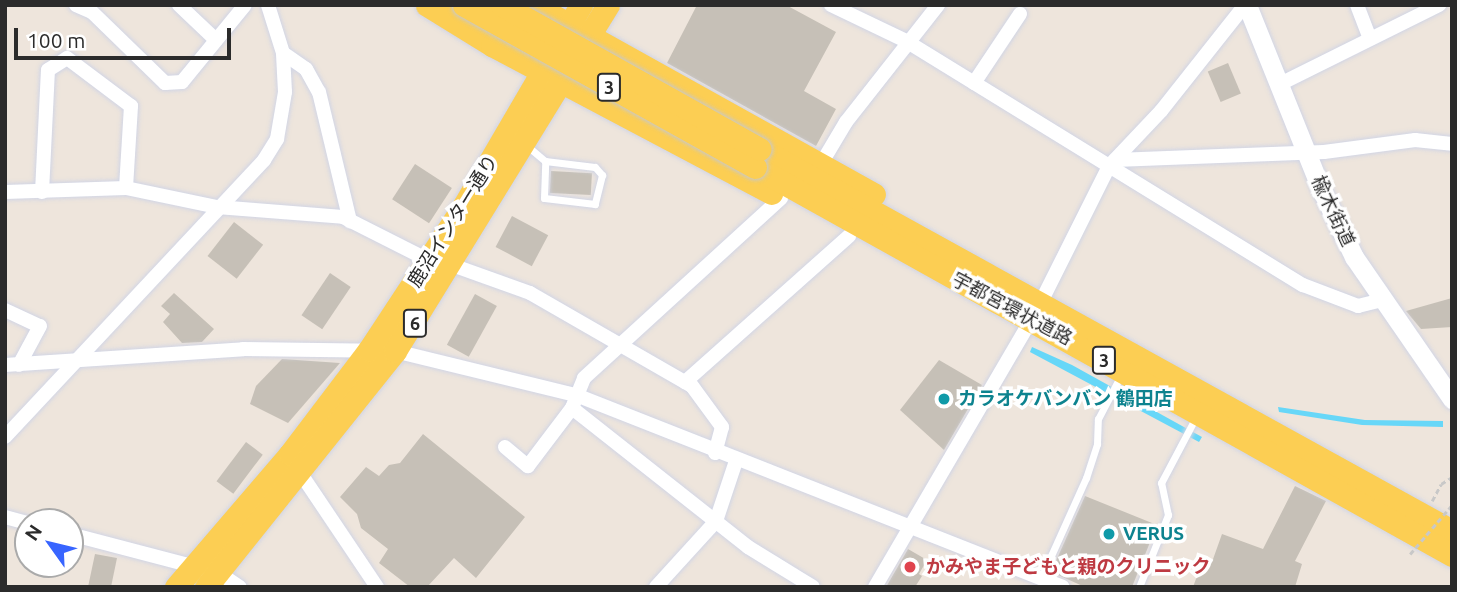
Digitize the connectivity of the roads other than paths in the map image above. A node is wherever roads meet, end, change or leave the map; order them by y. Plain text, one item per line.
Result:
1 (76, 5) edge
2 (179, 5) edge
3 (245, 5) edge
4 (268, 5) edge
5 (427, 5) edge
6 (464, 5) edge
7 (502, 5) edge
8 (534, 5) edge
9 (581, 5) edge
10 (607, 5) edge
11 (831, 5) edge
12 (938, 5) edge
13 (1246, 5) edge
14 (1357, 5) edge
15 (1439, 5) edge
16 (1020, 14) dead end
17 (569, 25) junction
18 (590, 36) junction
19 (1369, 36) junction
20 (216, 40) junction
21 (906, 41) junction
22 (283, 53) junction
23 (552, 78) junction
24 (974, 83) junction
25 (1280, 84) junction
26 (526, 144) junction
27 (1452, 144) edge
28 (1306, 150) junction
29 (757, 158) junction
30 (545, 161) junction
31 (1112, 163) junction
32 (821, 164) junction
33 (126, 188) junction
34 (5, 192) edge
35 (42, 192) junction
36 (780, 198) junction
37 (222, 206) junction
38 (350, 221) junction
39 (849, 236) junction
40 (441, 263) junction
41 (1045, 293) junction
42 (1381, 300) junction
43 (5, 310) edge
44 (1025, 330) junction
45 (1105, 339) junction
46 (622, 344) junction
47 (1080, 346) junction
48 (369, 350) junction
49 (395, 351) junction
50 (72, 361) junction
51 (12, 365) edge
52 (1120, 377) junction
53 (685, 382) junction
54 (1452, 399) edge
55 (574, 401) junction
56 (1195, 420) junction
57 (5, 437) edge
58 (505, 447) dead end
59 (715, 453) junction
60 (736, 461) junction
61 (301, 474) junction
62 (716, 521) junction
63 (909, 530) junction
64 (1452, 531) edge
65 (84, 538) edge
66 (1452, 555) edge
67 (206, 576) edge
68 (1041, 578) junction
69 (176, 587) edge
70 (240, 587) edge
71 (377, 587) edge
72 (656, 587) edge
73 (813, 587) edge
74 (875, 587) edge
75 (1063, 587) edge
76 (1139, 587) edge

1 - 20 street
2 - 20 street
3 - 20 street
4 - 22 street
5 - 23 main road, 3
6 - 29 main road, 3, bridge
7 - 29 main road, 3, bridge
8 - 17 main road, 3
9 - 17 main road, 鹿沼インター通り / 6
10 - 18 main road, 鹿沼インター通り / 6
11 - 21 street
12 - 21 street
13 - 25 street, 楡木街道
13 - 31 street
14 - 19 street
15 - 19 street
16 - 24 street
17 - 18 main road, 3
17 - 23 main road, 鹿沼インター通り / 6
18 - 23 main road, 鹿沼インター通り / 6
18 - 32 main road, 3
19 - 25 street
21 - 24 street
21 - 32 street
22 - 37 street
22 - 38 street
23 - 26 main road, 鹿沼インター通り / 6
23 - 36 main road, 3
23 - 40 main road, 鹿沼インター通り / 6
24 - 31 street
25 - 28 street, 楡木街道
26 - 30 lane
26 - 40 main road, 鹿沼インター通り / 6
27 - 28 street
28 - 31 street
28 - 42 street, 楡木街道
29 - 45 main road, 宇都宮環状道路 / 3
29 - 47 main road, 宇都宮環状道路 / 3
30 - 30 lane
31 - 41 street
31 - 42 street
32 - 41 main road, 3
33 - 35 street
33 - 35 street
33 - 37 street
34 - 35 street
36 - 39 main road, 3
36 - 46 street
37 - 38 street
37 - 50 street
38 - 40 street
39 - 44 main road, 3
39 - 53 street
40 - 46 street
40 - 48 main road, 鹿沼インター通り / 6
40 - 49 main road, 鹿沼インター通り / 6
41 - 45 main road, 3
42 - 54 street, 楡木街道
43 - 51 street
44 - 47 main road, 3
44 - 63 street
45 - 64 main road, 宇都宮環状道路 / 3
46 - 53 street
46 - 55 street
47 - 52 main road, 宇都宮環状道路 / 3
48 - 49 street
48 - 50 street
48 - 67 main road, 鹿沼インター通り / 6
49 - 55 street
49 - 61 main road, 鹿沼インター通り / 6
50 - 51 street
50 - 57 street
52 - 56 main road, 宇都宮環状道路 / 3
52 - 68 lane
53 - 59 street
55 - 58 street
55 - 59 street
55 - 62 street
56 - 66 main road, 宇都宮環状道路 / 3
56 - 76 lane
59 - 60 street
60 - 62 street
60 - 63 street
61 - 67 main road, 鹿沼インター通り / 6
61 - 71 street
62 - 72 street
62 - 73 street
63 - 68 street
63 - 74 street
65 - 67 street
67 - 69 main road, 鹿沼インター通り / 6
67 - 70 street
68 - 75 street

